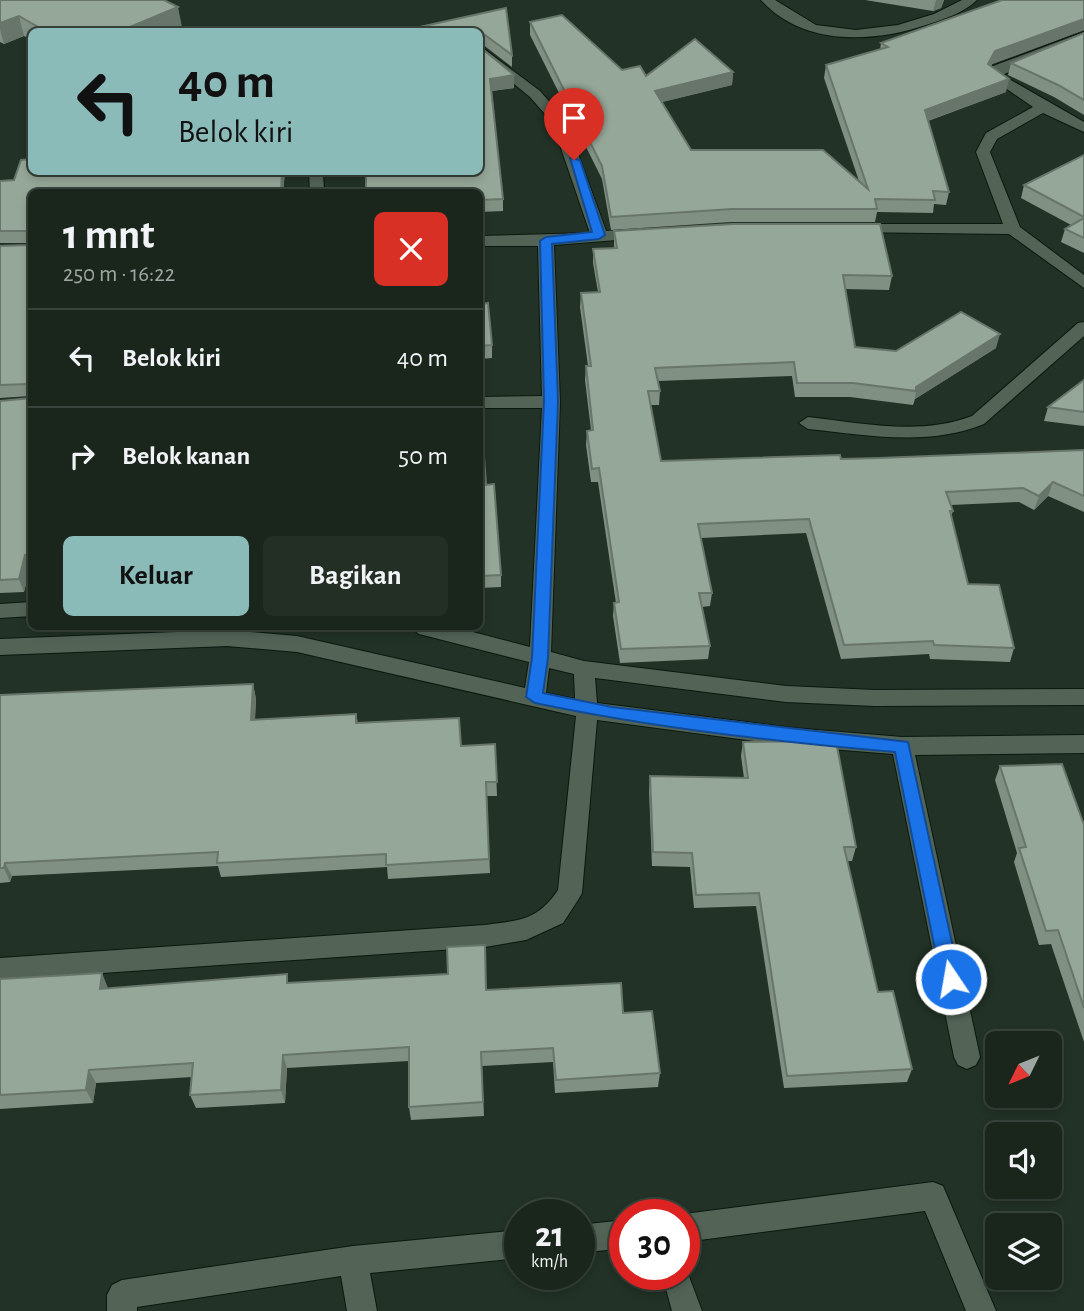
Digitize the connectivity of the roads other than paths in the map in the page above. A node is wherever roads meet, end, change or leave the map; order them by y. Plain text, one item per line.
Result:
1 (767, 0) edge
2 (971, 0) edge
3 (1084, 36) edge
4 (483, 52) edge
5 (1043, 107) junction
6 (1084, 128) edge
7 (838, 229) edge
8 (1013, 229) junction
9 (665, 232) edge
10 (599, 235) junction
11 (483, 241) edge
12 (546, 241) junction
13 (1084, 283) edge
14 (1084, 327) edge
15 (551, 401) junction
16 (483, 402) edge
17 (808, 423) dead end
18 (28, 609) edge
19 (0, 611) edge
20 (434, 630) edge
21 (0, 647) edge
22 (540, 658) junction
23 (584, 669) junction
24 (535, 697) junction
25 (1084, 697) edge
26 (587, 710) junction
27 (1084, 744) edge
28 (902, 746) junction
29 (0, 969) edge
30 (967, 1057) dead end
31 (700, 1226) edge
32 (504, 1246) edge
33 (353, 1261) junction
34 (681, 1290) edge
35 (122, 1311) edge
36 (362, 1311) edge
37 (687, 1311) edge
38 (981, 1311) edge

1 - 2 street
3 - 5 street
4 - 10 street
5 - 6 street
5 - 8 street
7 - 8 street
8 - 13 street
9 - 10 street
10 - 12 street
11 - 12 street
12 - 15 street
14 - 17 street
15 - 16 street
15 - 22 street
18 - 19 street
20 - 22 street
21 - 24 street
22 - 23 street
22 - 24 street
23 - 25 street
23 - 26 street
24 - 26 street
26 - 28 street
26 - 29 street
27 - 28 street
28 - 30 street
31 - 38 street
32 - 33 street
33 - 35 street
33 - 36 street
34 - 37 street

